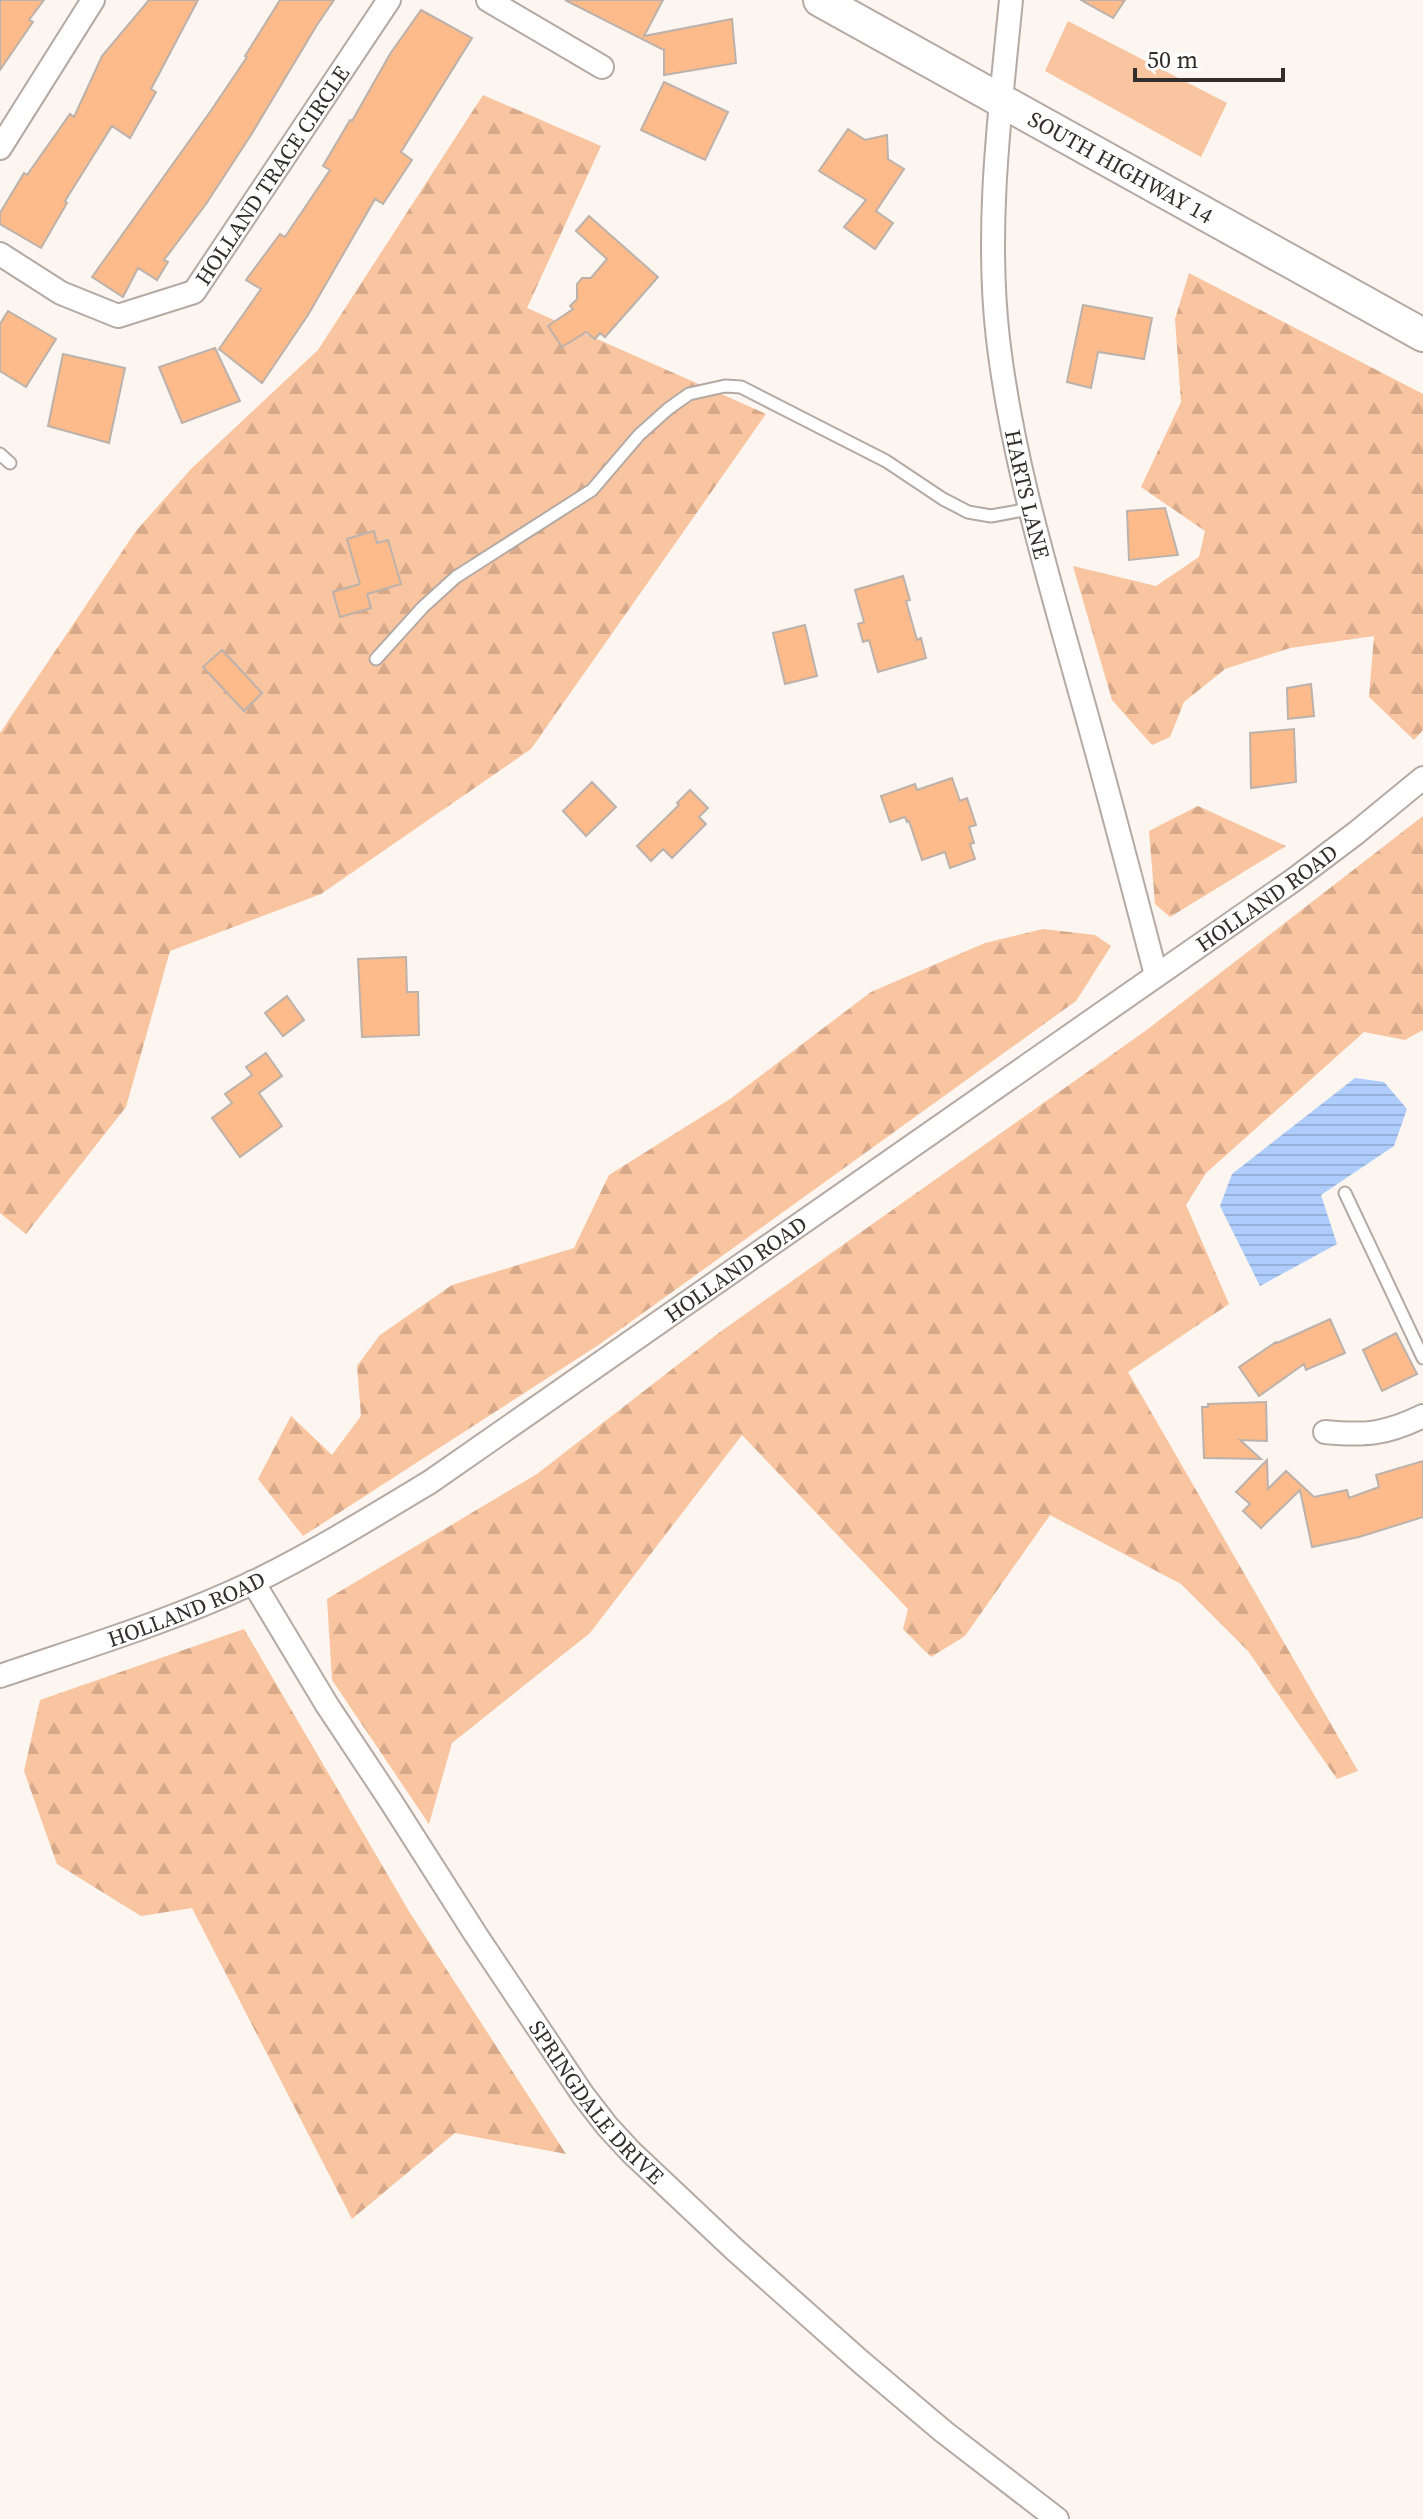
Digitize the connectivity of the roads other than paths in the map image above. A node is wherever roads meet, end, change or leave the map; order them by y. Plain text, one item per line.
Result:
1 (93, 0) edge
2 (389, 0) edge
3 (488, 0) edge
4 (820, 0) edge
5 (1011, 0) edge
6 (602, 67) dead end
7 (1002, 100) junction
8 (0, 148) edge
9 (0, 254) edge
10 (1423, 335) edge
11 (0, 454) edge
12 (10, 463) dead end
13 (1029, 509) junction
14 (376, 659) dead end
15 (1423, 778) edge
16 (1156, 975) junction
17 (1345, 1193) dead end
18 (1423, 1358) edge
19 (1423, 1416) edge
20 (1325, 1432) dead end
21 (253, 1582) junction
22 (0, 1676) edge
23 (1057, 2519) edge

1 - 8 street
2 - 9 street, HOLLAND TRACE CIRCLE
3 - 6 street
4 - 7 main road, SOUTH HIGHWAY 14
5 - 7 street, HARTS LANE
7 - 10 main road, SOUTH HIGHWAY 14
7 - 13 street, HARTS LANE
11 - 12 lane
13 - 14 lane
13 - 16 street, HARTS LANE
15 - 16 street, HOLLAND ROAD
16 - 21 street, HOLLAND ROAD
17 - 18 lane
19 - 20 street
21 - 22 street, HOLLAND ROAD
21 - 23 street, SPRINGDALE DRIVE

